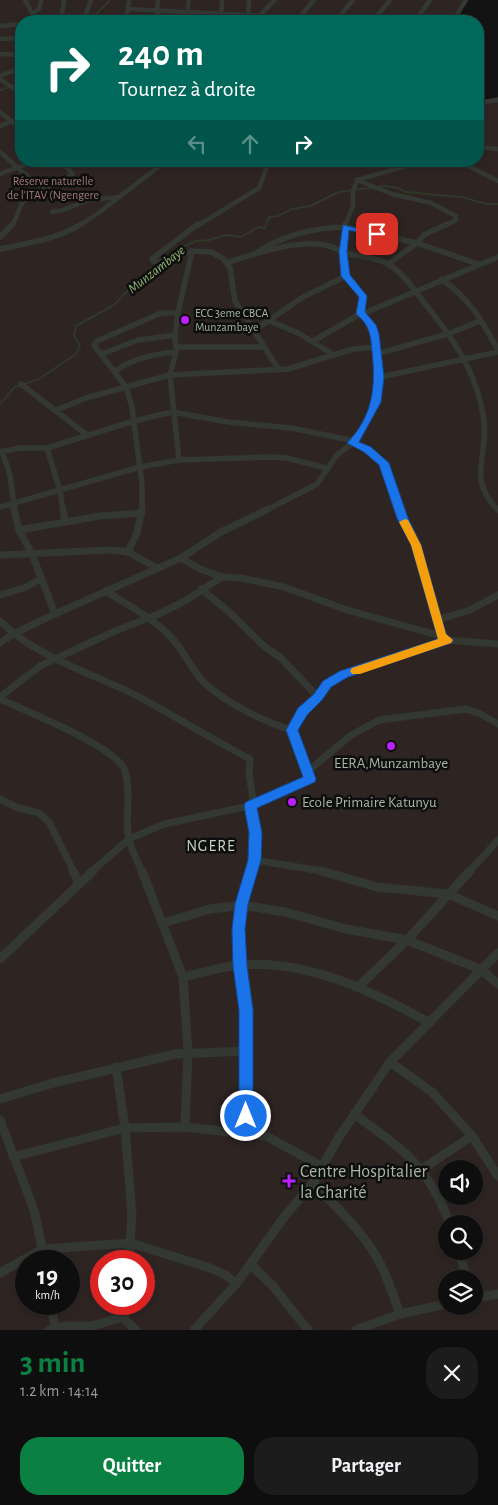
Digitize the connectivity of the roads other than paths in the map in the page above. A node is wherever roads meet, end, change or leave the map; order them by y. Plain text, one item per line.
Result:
1 (25, 0) edge
2 (41, 0) edge
3 (64, 0) edge
4 (91, 0) edge
5 (129, 0) edge
6 (158, 0) edge
7 (189, 0) edge
8 (222, 0) edge
9 (248, 0) edge
10 (275, 0) edge
11 (314, 0) edge
12 (353, 0) edge
13 (390, 0) edge
14 (430, 0) edge
15 (466, 0) edge
16 (128, 9) junction
17 (157, 12) junction
18 (33, 13) joint
19 (187, 14) junction
20 (62, 15) edge
21 (85, 15) edge
22 (127, 15) edge
23 (160, 15) edge
24 (204, 15) edge
25 (220, 15) edge
26 (248, 15) edge
27 (261, 15) edge
28 (302, 15) edge
29 (340, 15) edge
30 (378, 15) edge
31 (419, 15) edge
32 (457, 15) edge
33 (15, 25) edge
34 (0, 26) edge
35 (15, 38) edge
36 (0, 39) edge
37 (0, 54) edge
38 (15, 54) edge
39 (0, 69) edge
40 (15, 71) edge
41 (12, 72) junction
42 (0, 77) edge
43 (15, 89) edge
44 (498, 100) edge
45 (484, 102) edge
46 (0, 112) edge
47 (15, 121) edge
48 (12, 122) junction
49 (15, 124) edge
50 (0, 126) edge
51 (484, 148) edge
52 (498, 149) edge
53 (0, 152) edge
54 (15, 165) edge
55 (66, 167) edge
56 (158, 167) edge
57 (267, 167) edge
58 (403, 167) edge
59 (471, 167) edge
60 (18, 168) joint
61 (0, 174) edge
62 (357, 180) junction
63 (498, 181) edge
64 (43, 190) junction
65 (119, 197) junction
66 (52, 212) dead end
67 (345, 227) junction
68 (0, 237) edge
69 (417, 243) junction
70 (0, 249) edge
71 (192, 251) junction
72 (344, 252) junction
73 (255, 254) junction
74 (498, 257) edge
75 (226, 263) junction
76 (388, 264) junction
77 (478, 264) junction
78 (346, 276) junction
79 (442, 279) junction
80 (414, 291) junction
81 (178, 313) junction
82 (361, 314) junction
83 (268, 320) junction
84 (480, 321) junction
85 (255, 330) junction
86 (448, 334) junction
87 (175, 335) junction
88 (312, 341) junction
89 (265, 347) junction
90 (377, 347) junction
91 (176, 350) junction
92 (498, 351) edge
93 (102, 354) junction
94 (376, 354) junction
95 (334, 355) junction
96 (465, 359) junction
97 (278, 370) junction
98 (115, 371) junction
99 (170, 375) junction
100 (380, 377) junction
101 (21, 384) dead end
102 (126, 387) junction
103 (57, 410) junction
104 (172, 412) junction
105 (134, 420) junction
106 (87, 435) junction
107 (353, 442) junction
108 (47, 448) junction
109 (1, 452) edge
110 (179, 460) junction
111 (140, 467) junction
112 (326, 468) junction
113 (60, 490) junction
114 (12, 504) junction
115 (0, 507) edge
116 (498, 510) edge
117 (142, 513) junction
118 (66, 522) junction
119 (19, 530) junction
120 (128, 552) junction
121 (32, 554) junction
122 (0, 555) edge
123 (181, 558) junction
124 (157, 568) junction
125 (222, 577) junction
126 (41, 579) junction
127 (201, 589) junction
128 (106, 591) junction
129 (0, 595) edge
130 (498, 595) edge
131 (55, 614) junction
132 (147, 617) junction
133 (437, 620) junction
134 (0, 621) edge
135 (12, 634) junction
136 (444, 638) junction
137 (0, 643) edge
138 (498, 644) edge
139 (56, 658) junction
140 (318, 697) junction
141 (0, 698) edge
142 (498, 724) edge
143 (292, 730) junction
144 (307, 772) junction
145 (0, 799) edge
146 (252, 805) junction
147 (129, 839) junction
148 (498, 840) edge
149 (255, 860) junction
150 (79, 883) junction
151 (448, 894) junction
152 (242, 904) junction
153 (498, 916) edge
154 (163, 923) junction
155 (407, 940) junction
156 (498, 953) edge
157 (0, 959) edge
158 (240, 966) junction
159 (482, 970) junction
160 (183, 977) junction
161 (498, 984) edge
162 (358, 986) junction
163 (430, 1023) junction
164 (246, 1051) junction
165 (188, 1053) junction
166 (390, 1062) junction
167 (116, 1067) junction
168 (0, 1099) edge
169 (354, 1114) junction
170 (0, 1120) edge
171 (185, 1127) junction
172 (125, 1128) junction
173 (246, 1133) junction
174 (472, 1136) junction
175 (13, 1157) junction
176 (321, 1166) junction
177 (422, 1169) junction
178 (498, 1176) edge
179 (313, 1183) junction
180 (447, 1215) edge
181 (131, 1243) junction
182 (43, 1249) junction
183 (130, 1250) edge
184 (250, 1264) junction
185 (0, 1273) edge
186 (236, 1284) junction
187 (498, 1294) edge
188 (483, 1296) edge
189 (438, 1306) edge
190 (400, 1314) junction
191 (51, 1315) edge
192 (122, 1317) joint
193 (52, 1329) edge
194 (136, 1330) edge
195 (194, 1330) edge
196 (308, 1330) edge
197 (356, 1330) edge

1 - 18 street
2 - 18 street
3 - 20 street
4 - 21 street
5 - 16 street
6 - 17 street
7 - 19 street
8 - 25 street
9 - 26 street
10 - 27 street
11 - 28 street
12 - 29 street
13 - 30 street
14 - 31 street
15 - 32 street
16 - 17 street
16 - 22 street
17 - 19 street
17 - 23 street
19 - 24 street
33 - 34 street
35 - 36 street
37 - 38 street
39 - 41 street
40 - 41 street
41 - 42 street
42 - 43 street
44 - 45 street
46 - 48 street
47 - 48 street
48 - 49 street
48 - 50 street
51 - 52 street
53 - 54 street
55 - 64 street
56 - 65 street
57 - 71 street
58 - 62 street
59 - 63 street
60 - 61 street
60 - 64 street
62 - 67 street
62 - 69 street
64 - 68 street
65 - 66 street
65 - 70 street
67 - 69 street
67 - 72 street
67 - 73 street
69 - 76 street
69 - 77 street
71 - 75 street
71 - 81 street
72 - 73 street
72 - 76 street
72 - 78 street
73 - 75 street
74 - 77 street
75 - 85 street
76 - 80 street
77 - 79 street
78 - 82 street
78 - 83 street
79 - 80 street
79 - 84 street
80 - 82 street
80 - 86 street
81 - 87 street
81 - 93 street
82 - 88 street
82 - 90 street
83 - 85 street
83 - 88 street
84 - 86 street
84 - 92 street
85 - 89 street
86 - 94 street
86 - 96 street
87 - 91 street
87 - 93 street
88 - 95 street
89 - 91 street
89 - 97 street
90 - 94 street
90 - 95 street
91 - 98 street
91 - 99 street
92 - 96 street
93 - 98 street
94 - 100 street
95 - 97 street
96 - 100 street
96 - 116 street
97 - 99 street
98 - 102 street
99 - 102 street
99 - 104 street
100 - 107 street
101 - 103 street
102 - 103 street
102 - 105 street
103 - 106 street
104 - 105 street
104 - 107 street
104 - 110 street
105 - 106 street
105 - 111 street
106 - 108 street
107 - 112 street
107 - 133 street
108 - 109 street
108 - 113 street
109 - 114 street
110 - 111 street
110 - 112 street
111 - 113 street
111 - 117 street
112 - 123 street
113 - 114 street
113 - 118 street
114 - 115 street
114 - 119 street
117 - 118 street
117 - 120 street
118 - 119 street
119 - 121 street
120 - 121 street
120 - 124 street
121 - 122 street
121 - 126 street
123 - 124 street
123 - 125 street
124 - 128 street
125 - 127 street
125 - 136 street
126 - 129 street
126 - 131 street
127 - 132 street
127 - 140 street
128 - 131 street
128 - 132 street
130 - 133 street
131 - 135 street
132 - 139 street
132 - 143 street
133 - 136 street
134 - 135 street
135 - 137 street
135 - 139 street
136 - 138 street
136 - 140 street
139 - 141 street
139 - 146 street
140 - 143 street
141 - 147 street
142 - 144 street
143 - 144 street
144 - 146 street
145 - 150 street
146 - 147 street
146 - 149 street
147 - 150 street
147 - 154 street
148 - 151 street
149 - 151 street
149 - 152 street
150 - 157 street
151 - 153 street
151 - 155 street
152 - 154 street
152 - 155 street
152 - 158 street
154 - 160 street
155 - 159 street
155 - 162 street
156 - 159 street
158 - 160 street
158 - 162 street
158 - 164 street
159 - 161 street
159 - 163 street
160 - 165 street
162 - 163 street
163 - 166 street
164 - 165 street
164 - 173 street
165 - 167 street
165 - 171 street
166 - 169 street
166 - 174 street
167 - 168 street
167 - 172 street
169 - 176 street
169 - 177 street
170 - 175 street
171 - 172 street
171 - 173 street
172 - 175 street
172 - 181 street
173 - 176 street
174 - 177 street
174 - 178 street
175 - 182 street
176 - 179 street
177 - 180 street
179 - 184 street
179 - 190 street
181 - 182 street
181 - 183 street
181 - 186 street
182 - 185 street
184 - 186 street
184 - 196 street
186 - 195 street
187 - 188 street
189 - 190 street
190 - 197 street
191 - 193 street
192 - 193 street
192 - 194 street

